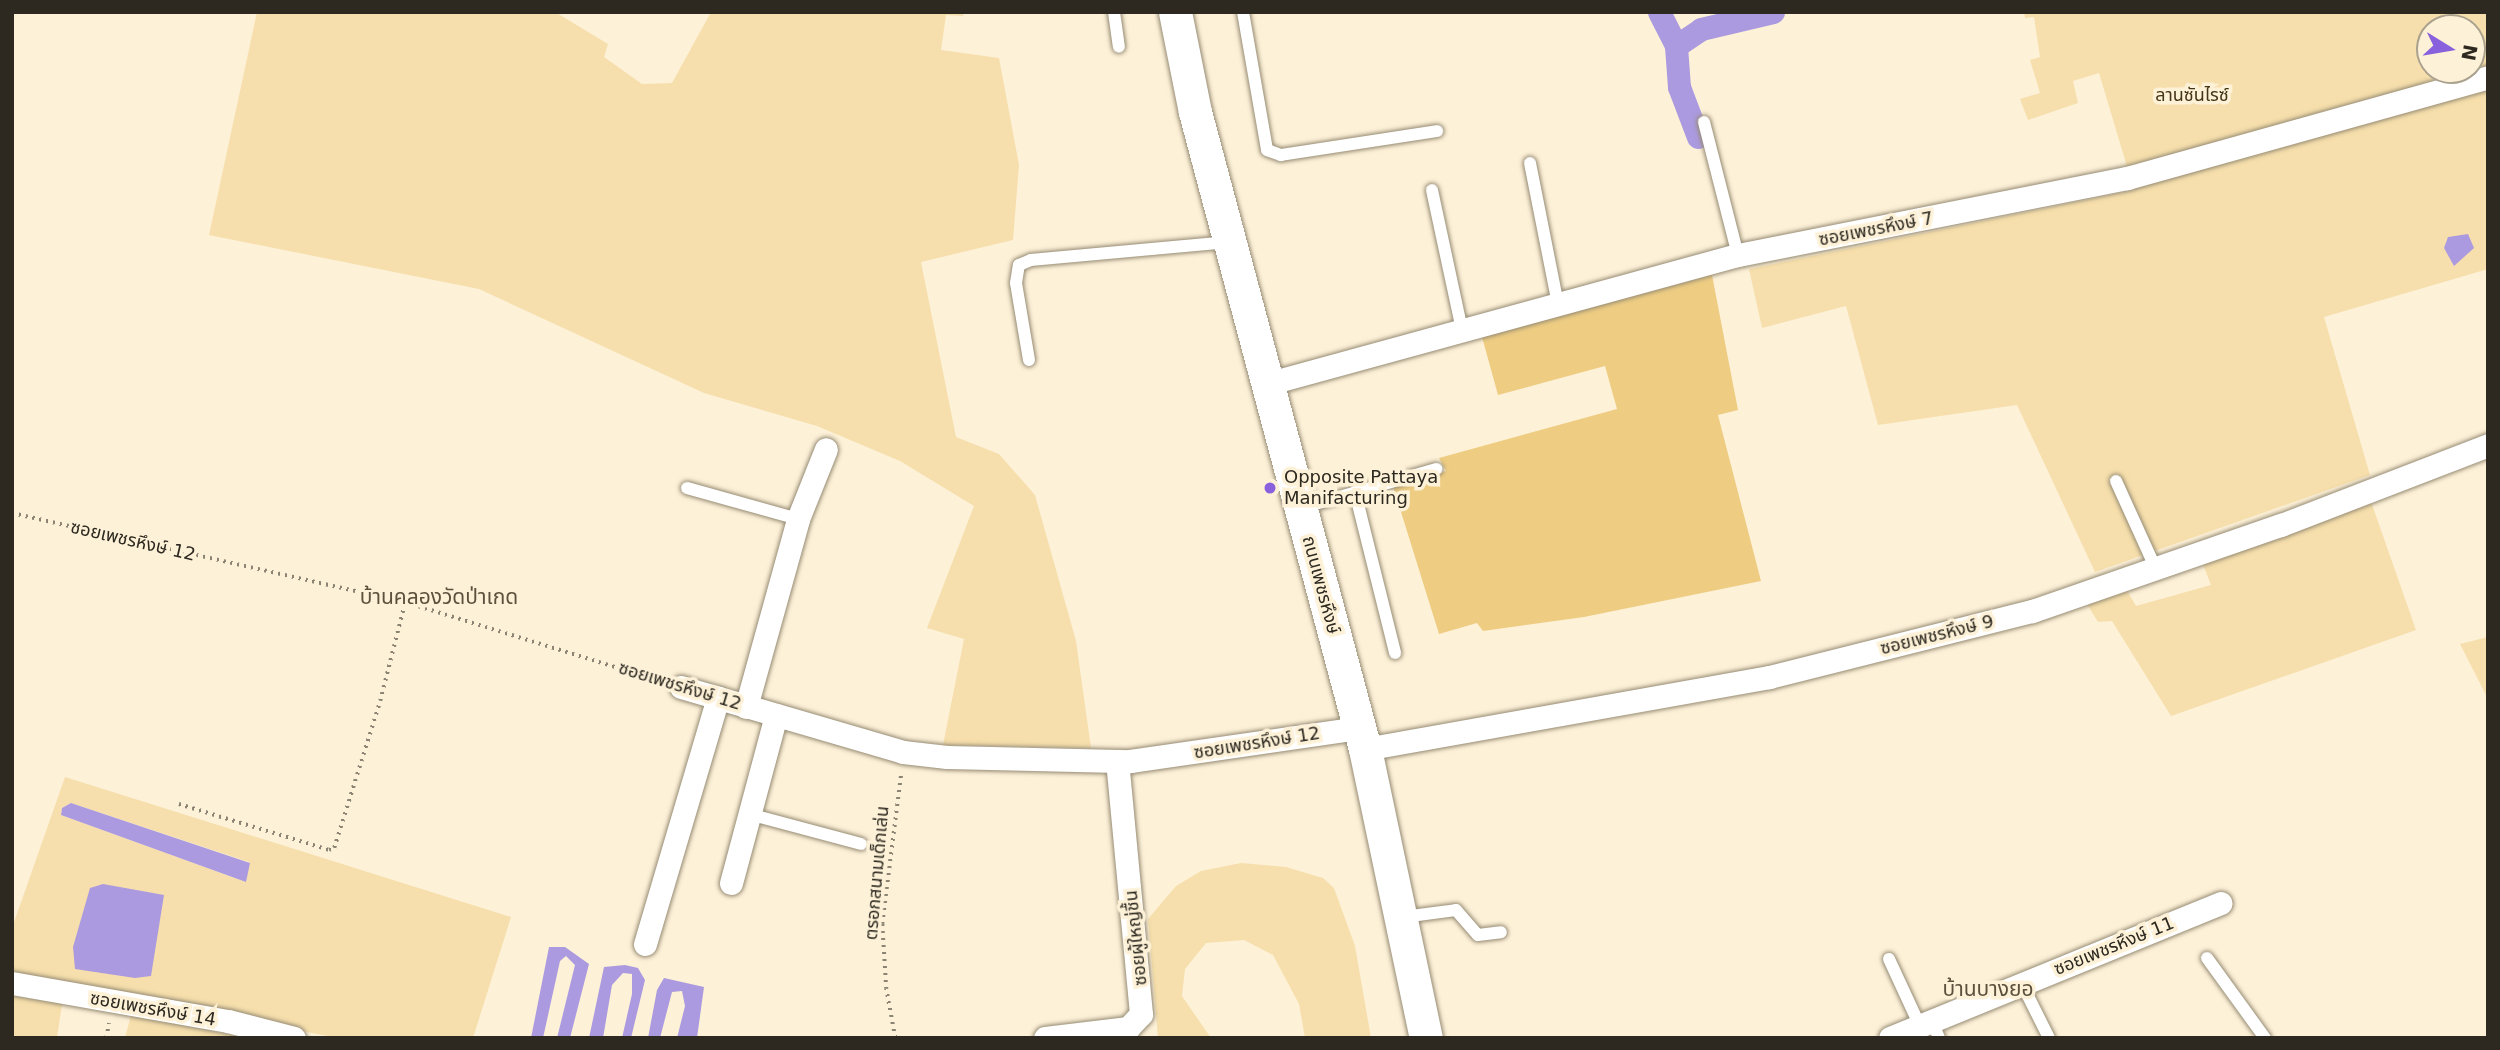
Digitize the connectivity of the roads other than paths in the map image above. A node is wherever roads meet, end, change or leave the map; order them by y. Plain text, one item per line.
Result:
1 (1114, 12) edge
2 (1175, 12) edge
3 (1243, 12) edge
4 (1119, 47) dead end
5 (2488, 78) edge
6 (1704, 122) dead end
7 (1437, 131) dead end
8 (1530, 163) dead end
9 (1433, 190) dead end
10 (1229, 242) junction
11 (1738, 255) junction
12 (1558, 304) junction
13 (1462, 330) junction
14 (1029, 359) dead end
15 (1266, 384) junction
16 (2488, 445) edge
17 (826, 449) dead end
18 (1436, 469) dead end
19 (2116, 481) dead end
20 (687, 488) dead end
21 (1354, 492) junction
22 (1300, 508) junction
23 (798, 519) junction
24 (2156, 569) junction
25 (1395, 653) dead end
26 (681, 687) road end
27 (718, 698) junction
28 (746, 707) junction
29 (776, 715) junction
30 (1361, 738) junction
31 (1117, 761) junction
32 (749, 814) junction
33 (861, 844) dead end
34 (731, 883) dead end
35 (2221, 903) dead end
36 (1399, 918) junction
37 (1501, 932) dead end
38 (645, 944) dead end
39 (2207, 958) dead end
40 (1889, 959) dead end
41 (2021, 982) junction
42 (12, 983) edge
43 (1929, 1027) edge
44 (293, 1038) edge
45 (1045, 1038) edge
46 (1426, 1038) edge
47 (1890, 1038) edge
48 (2049, 1038) edge
49 (2265, 1038) edge

1 - 4 lane
2 - 10 main road, ถนนเพชรหึงษ์
3 - 7 lane
5 - 11 street, ซอยเพชรหึงษ์ 7
6 - 11 lane
8 - 12 lane
9 - 13 lane
10 - 14 lane
10 - 15 main road, ถนนเพชรหึงษ์
11 - 12 street, ซอยเพชรหึงษ์ 7
12 - 13 street, ซอยเพชรหึงษ์ 7
13 - 15 street, ซอยเพชรหึงษ์ 7
15 - 22 main road, ถนนเพชรหึงษ์
16 - 24 street, ซอยเพชรหึงษ์ 9
17 - 23 street
18 - 21 lane
19 - 24 lane
20 - 23 lane
21 - 22 lane
21 - 25 lane
22 - 30 main road, ถนนเพชรหึงษ์
23 - 28 street
24 - 30 street, ซอยเพชรหึงษ์ 9
26 - 27 street, ซอยเพชรหึงษ์ 12
27 - 28 street, ซอยเพชรหึงษ์ 12
27 - 38 street
28 - 29 street, ซอยเพชรหึงษ์ 12
29 - 31 street, ซอยเพชรหึงษ์ 12
29 - 32 street
30 - 31 street, ซอยเพชรหึงษ์ 12
30 - 36 main road, ถนนเพชรหึงษ์
31 - 45 street, ซอยผู้ใหญ่ชื้น
32 - 33 lane
32 - 34 street
35 - 41 street, ซอยเพชรหึงษ์ 11
36 - 37 lane
36 - 46 main road, ถนนเพชรหึงษ์
39 - 49 lane
40 - 43 lane
41 - 43 street, ซอยเพชรหึงษ์ 11
41 - 48 lane
42 - 44 street, ซอยเพชรหึงษ์ 14
43 - 47 street, ซอยเพชรหึงษ์ 11

